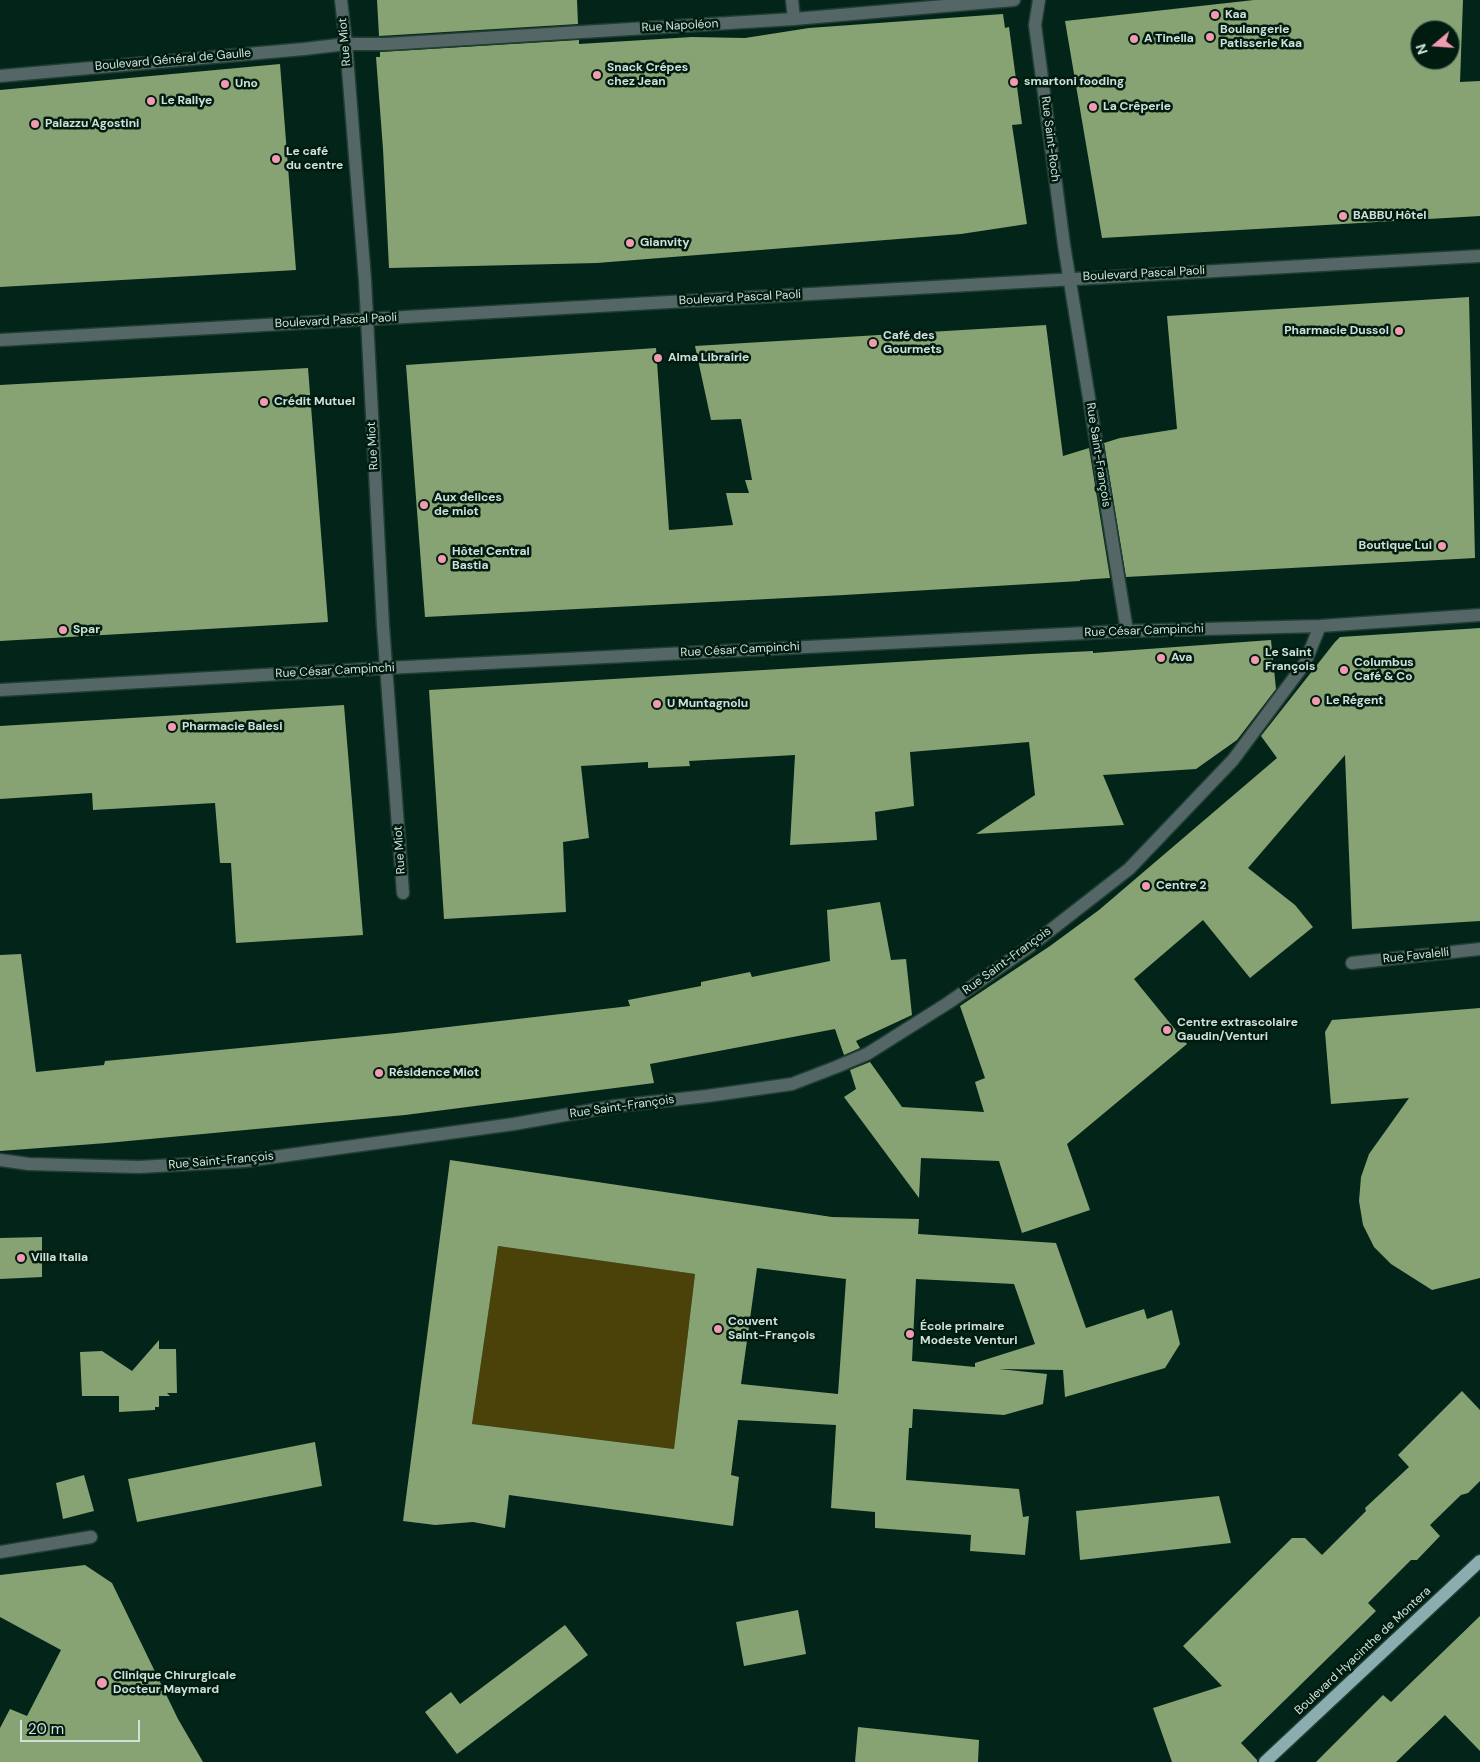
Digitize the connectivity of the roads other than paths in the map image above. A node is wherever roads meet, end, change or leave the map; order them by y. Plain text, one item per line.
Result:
1 (341, 0) edge
2 (792, 0) edge
3 (1014, 0) edge
4 (1039, 0) edge
5 (794, 20) junction
6 (346, 44) junction
7 (0, 76) edge
8 (1480, 256) edge
9 (1070, 278) junction
10 (366, 320) junction
11 (0, 340) edge
12 (1480, 615) edge
13 (1320, 626) junction
14 (1127, 631) junction
15 (386, 668) junction
16 (0, 690) edge
17 (403, 893) dead end
18 (1480, 949) edge
19 (1352, 963) dead end
20 (0, 1160) edge
21 (91, 1537) dead end
22 (0, 1552) edge
23 (1480, 1561) edge
24 (1264, 1762) edge

1 - 6 street, Rue Miot
2 - 5 street
3 - 5 street, Rue Napoléon
4 - 9 street, Rue Saint-Roch
5 - 6 street, Rue Napoléon
6 - 7 street, Boulevard Général de Gaulle
6 - 10 street, Rue Miot
8 - 9 street, Boulevard Pascal Paoli
9 - 10 street, Boulevard Pascal Paoli
9 - 14 street, Rue Saint-François
10 - 11 street, Boulevard Pascal Paoli
10 - 15 street, Rue Miot
12 - 13 street, Rue César Campinchi
13 - 14 street, Rue César Campinchi
13 - 20 street, Rue Saint-François
14 - 15 street, Rue César Campinchi
15 - 16 street, Rue César Campinchi
15 - 17 street, Rue Miot
18 - 19 street, Rue Favalelli
21 - 22 street
23 - 24 main road, Boulevard Hyacinthe de Montera

